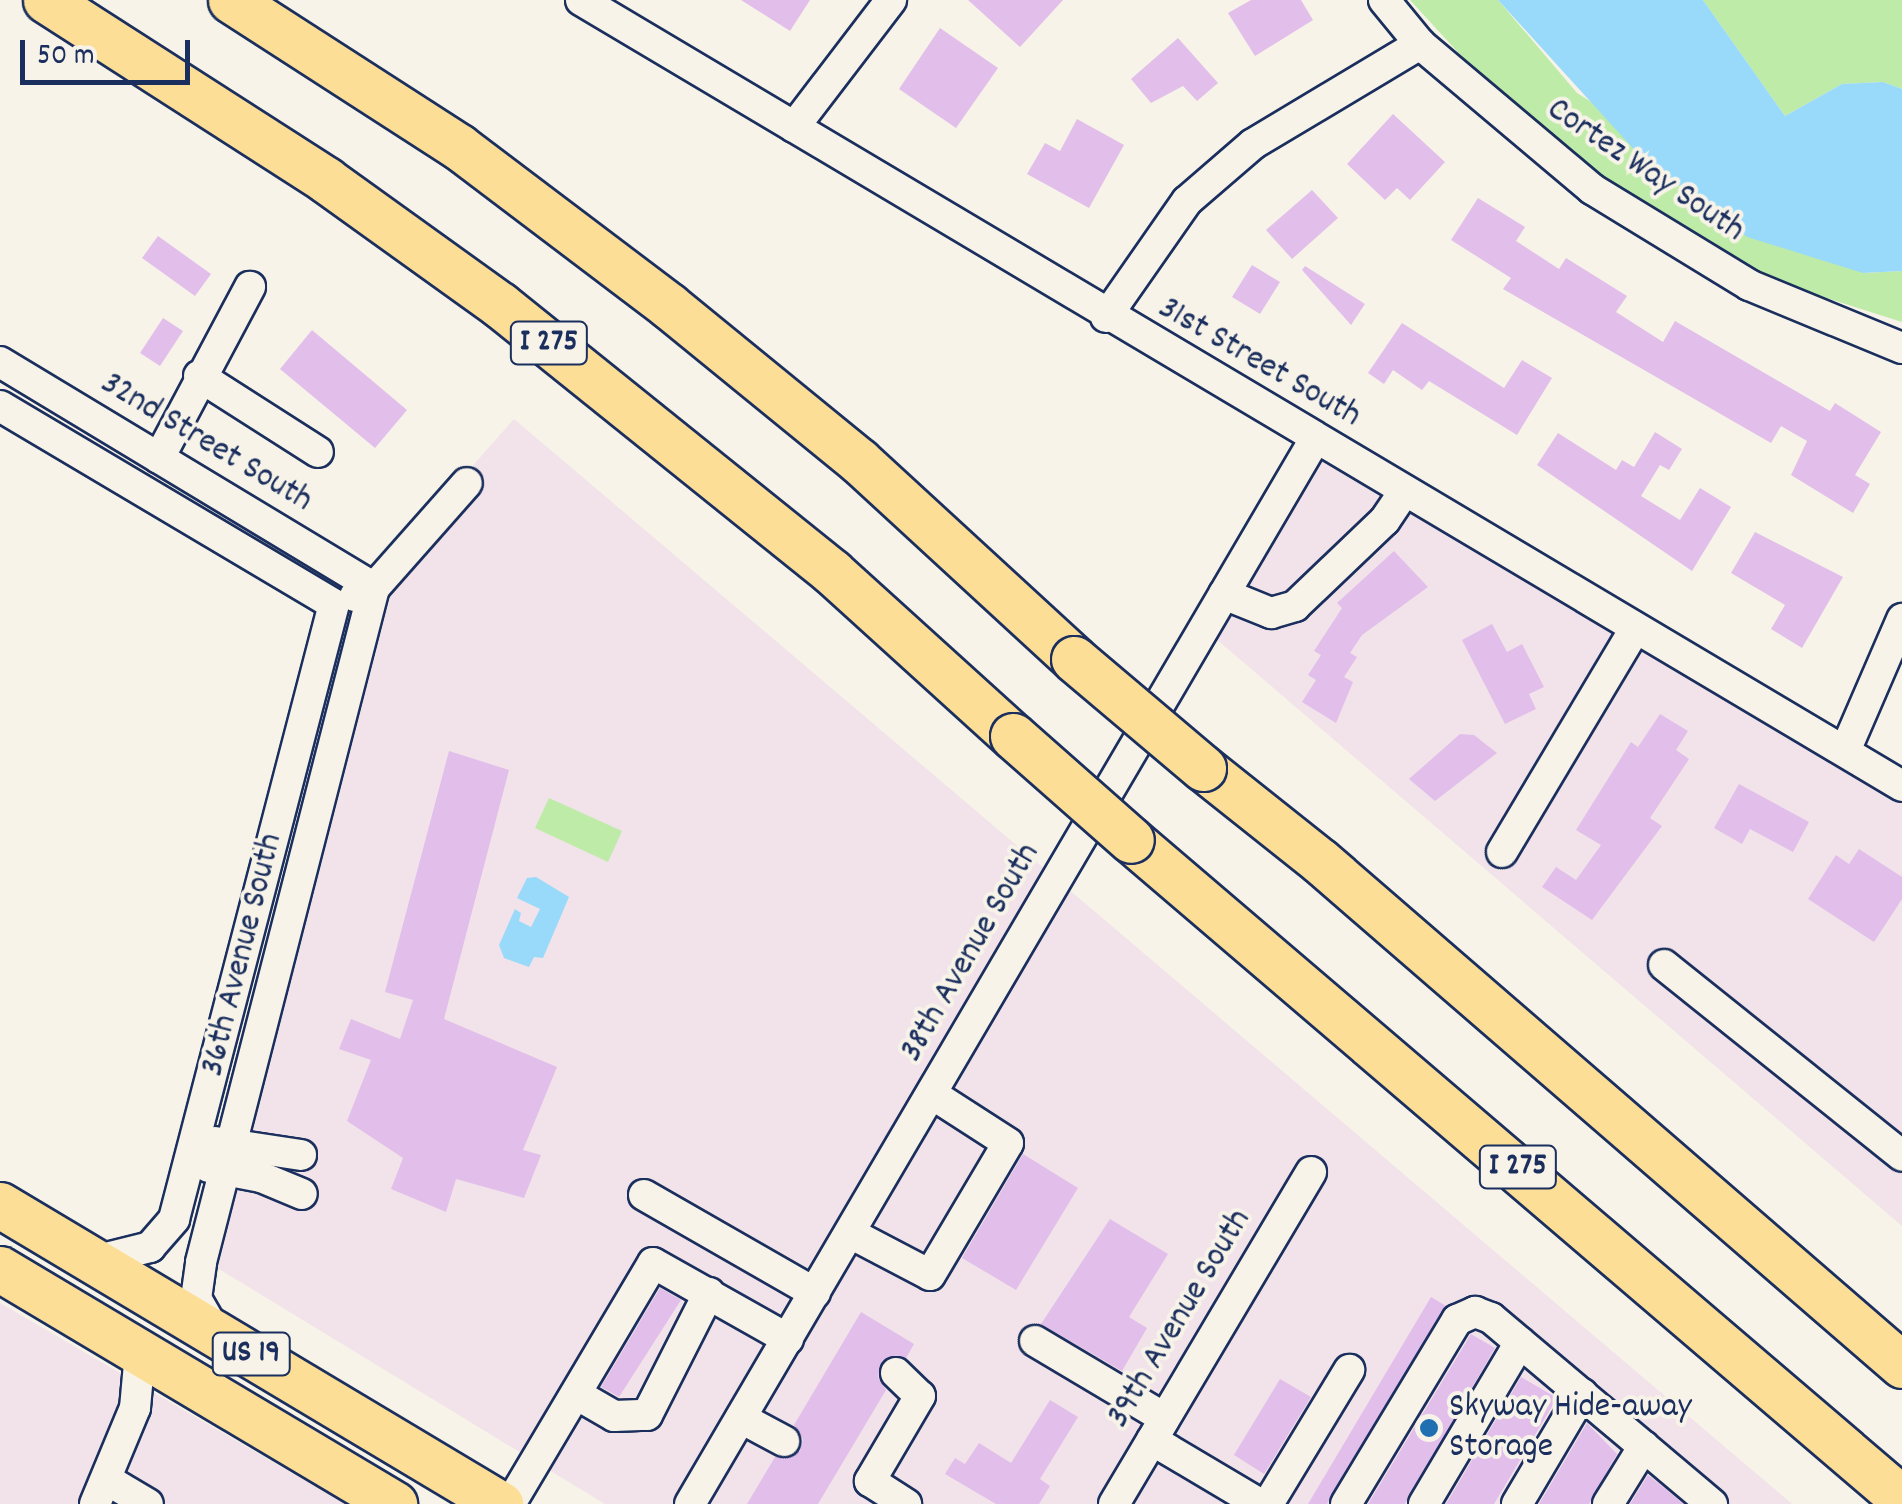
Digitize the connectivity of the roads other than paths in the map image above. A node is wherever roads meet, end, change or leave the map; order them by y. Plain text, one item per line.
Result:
1 (46, 0) edge
2 (231, 0) edge
3 (581, 0) edge
4 (891, 0) edge
5 (1384, 0) edge
6 (1420, 44) junction
7 (794, 127) junction
8 (250, 287) dead end
9 (1106, 317) junction
10 (1902, 348) edge
11 (0, 362) edge
12 (200, 376) junction
13 (0, 406) edge
14 (1316, 439) junction
15 (318, 452) dead end
16 (159, 458) junction
17 (467, 483) dead end
18 (1404, 492) junction
19 (374, 588) junction
20 (1224, 594) junction
21 (334, 604) junction
22 (1902, 619) edge
23 (1635, 629) junction
24 (1845, 751) junction
25 (1902, 786) edge
26 (1502, 852) dead end
27 (274, 853) junction
28 (308, 856) junction
29 (1664, 966) dead end
30 (932, 1094) junction
31 (195, 1152) junction
32 (300, 1155) dead end
33 (1902, 1156) edge
34 (230, 1157) junction
35 (1311, 1172) dead end
36 (302, 1194) dead end
37 (644, 1195) dead end
38 (0, 1206) edge
39 (850, 1234) junction
40 (0, 1241) edge
41 (94, 1261) junction
42 (0, 1269) edge
43 (709, 1293) junction
44 (815, 1293) junction
45 (161, 1300) junction
46 (219, 1335) junction
47 (788, 1339) junction
48 (1035, 1342) dead end
49 (1520, 1342) junction
50 (140, 1353) junction
51 (1902, 1365) edge
52 (1349, 1370) dead end
53 (896, 1374) dead end
54 (576, 1394) junction
55 (1582, 1394) junction
56 (742, 1418) junction
57 (1158, 1429) junction
58 (784, 1442) dead end
59 (1644, 1446) junction
60 (419, 1454) junction
61 (102, 1492) edge
62 (863, 1493) edge
63 (1902, 1499) edge
64 (1706, 1502) edge
65 (148, 1504) edge
66 (394, 1504) edge
67 (500, 1504) edge
68 (510, 1504) edge
69 (690, 1504) edge
70 (906, 1504) edge
71 (1114, 1504) edge
72 (1260, 1504) edge
73 (1268, 1504) edge
74 (1346, 1504) edge
75 (1424, 1504) edge
76 (1517, 1504) edge
77 (1608, 1504) edge

1 - 63 highway, I 275, bridge
2 - 51 highway, bridge
3 - 7 street, 31st Street South
4 - 7 street
5 - 6 street, Cortez Way South
6 - 9 street
6 - 10 street, Cortez Way South
7 - 9 street, 31st Street South
8 - 12 street
9 - 14 street, 31st Street South
11 - 16 street, 32nd Street South
12 - 15 street
12 - 16 street
13 - 21 street, 32nd Street South
14 - 18 street, 31st Street South
14 - 20 street, 38th Avenue South
16 - 19 street, 32nd Street South
17 - 19 street, 36th Avenue South
18 - 20 street
18 - 23 street, 31st Street South
19 - 21 street, 36th Avenue South
19 - 28 street, 36th Avenue South
20 - 30 street, 38th Avenue South
21 - 27 street, 36th Avenue South
22 - 24 street
23 - 24 street, 31st Street South
23 - 26 street
24 - 25 street, 31st Street South
27 - 28 street
27 - 31 street, 36th Avenue South
28 - 34 street, 36th Avenue South
29 - 33 street
30 - 39 street, 38th Avenue South
30 - 39 street
31 - 34 street
31 - 41 street, 36th Avenue South
32 - 34 street
34 - 36 street
34 - 46 street, 36th Avenue South
35 - 57 street, 39th Avenue South
37 - 44 street
38 - 41 highway, US 19
39 - 44 street, 38th Avenue South
40 - 45 highway
41 - 45 highway, US 19
42 - 50 highway, US 19
43 - 47 street
43 - 54 street
43 - 54 street
44 - 47 street, 38th Avenue South
45 - 46 highway, US 19
46 - 60 highway, US 19
47 - 56 street, 38th Avenue South
48 - 57 street
49 - 55 street
49 - 74 street
49 - 75 street
50 - 60 highway
50 - 61 street
50 - 66 highway, US 19
52 - 73 street
53 - 62 street
54 - 68 street
55 - 59 street
55 - 76 street
56 - 58 street
56 - 69 street, 38th Avenue South
57 - 71 street, 39th Avenue South
57 - 72 street
59 - 64 street
59 - 77 street
60 - 67 highway, US 19
61 - 65 street
62 - 70 street

